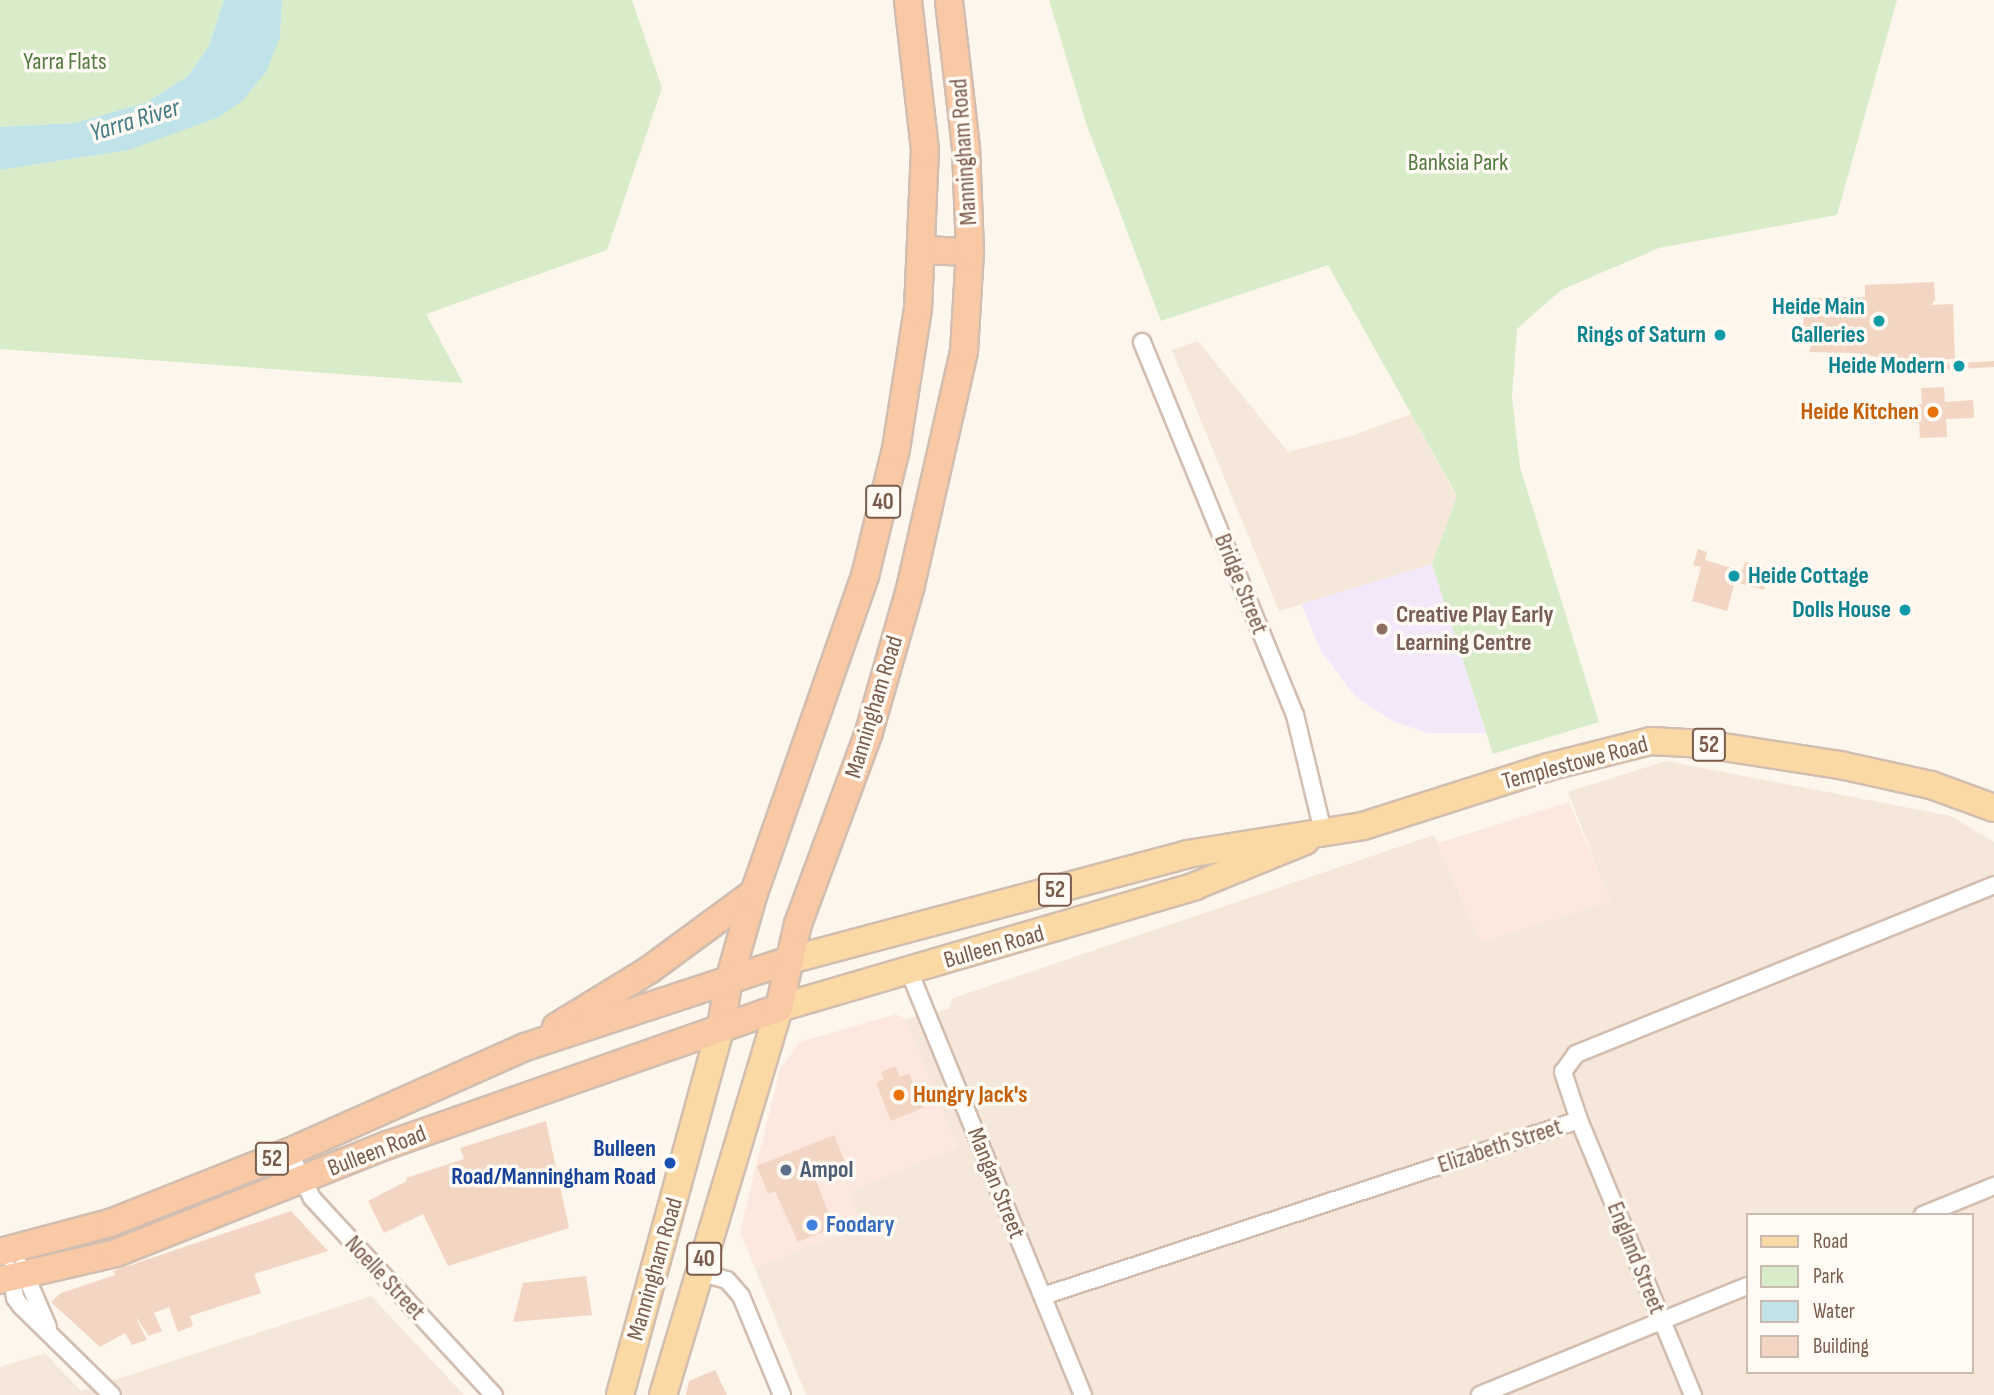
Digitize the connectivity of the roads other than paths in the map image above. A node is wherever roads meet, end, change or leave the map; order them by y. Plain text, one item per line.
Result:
1 (908, 0) edge
2 (949, 0) edge
3 (921, 250) junction
4 (970, 252) junction
5 (1142, 342) dead end
6 (1994, 808) edge
7 (1323, 832) junction
8 (1994, 885) edge
9 (754, 892) junction
10 (790, 960) junction
11 (909, 971) junction
12 (728, 984) junction
13 (779, 1009) junction
14 (721, 1027) junction
15 (525, 1047) junction
16 (1579, 1120) junction
17 (289, 1152) junction
18 (302, 1180) junction
19 (1994, 1186) edge
20 (1928, 1213) edge
21 (6, 1251) edge
22 (700, 1272) junction
23 (13, 1278) edge
24 (1745, 1287) edge
25 (1042, 1296) junction
26 (1662, 1321) junction
27 (112, 1395) edge
28 (494, 1395) edge
29 (620, 1395) edge
30 (663, 1395) edge
31 (782, 1395) edge
32 (1083, 1395) edge
33 (1480, 1395) edge
34 (1693, 1395) edge

1 - 3 highway, Manningham Road / 40
2 - 4 highway, Manningham Road / 40
3 - 4 highway
3 - 9 highway, Manningham Road / 40
4 - 10 highway, Manningham Road / 40
5 - 7 street, Bridge Street
6 - 7 main road, Templestowe Road / 52
7 - 10 main road, Bulleen Road / 52
7 - 11 main road, Bulleen Road / 52
8 - 16 street, Elizabeth Street
9 - 12 highway, Manningham Road / 40
9 - 15 highway, Bulleen Road / 52
10 - 12 highway, Bulleen Road / 52
10 - 13 highway, Manningham Road / 40
11 - 13 main road, Bulleen Road / 52
11 - 25 street, Mangan Street
12 - 14 highway, Manningham Road / 40
12 - 15 highway, Bulleen Road / 52
13 - 14 highway, Bulleen Road / 52
13 - 22 main road, Manningham Road / 40
14 - 18 highway, Bulleen Road / 52
14 - 29 main road, Manningham Road / 40
15 - 17 highway, Bulleen Road / 52
16 - 25 street, Elizabeth Street
16 - 26 street, England Street
17 - 18 street, Noelle Street
17 - 21 highway, Bulleen Road / 52
18 - 23 highway, Bulleen Road / 52
18 - 28 street, Noelle Street
19 - 20 street
21 - 23 street
22 - 30 main road, Manningham Road / 40
22 - 31 street
23 - 27 street
24 - 26 street
25 - 32 street, Mangan Street
26 - 33 street
26 - 34 street, England Street

